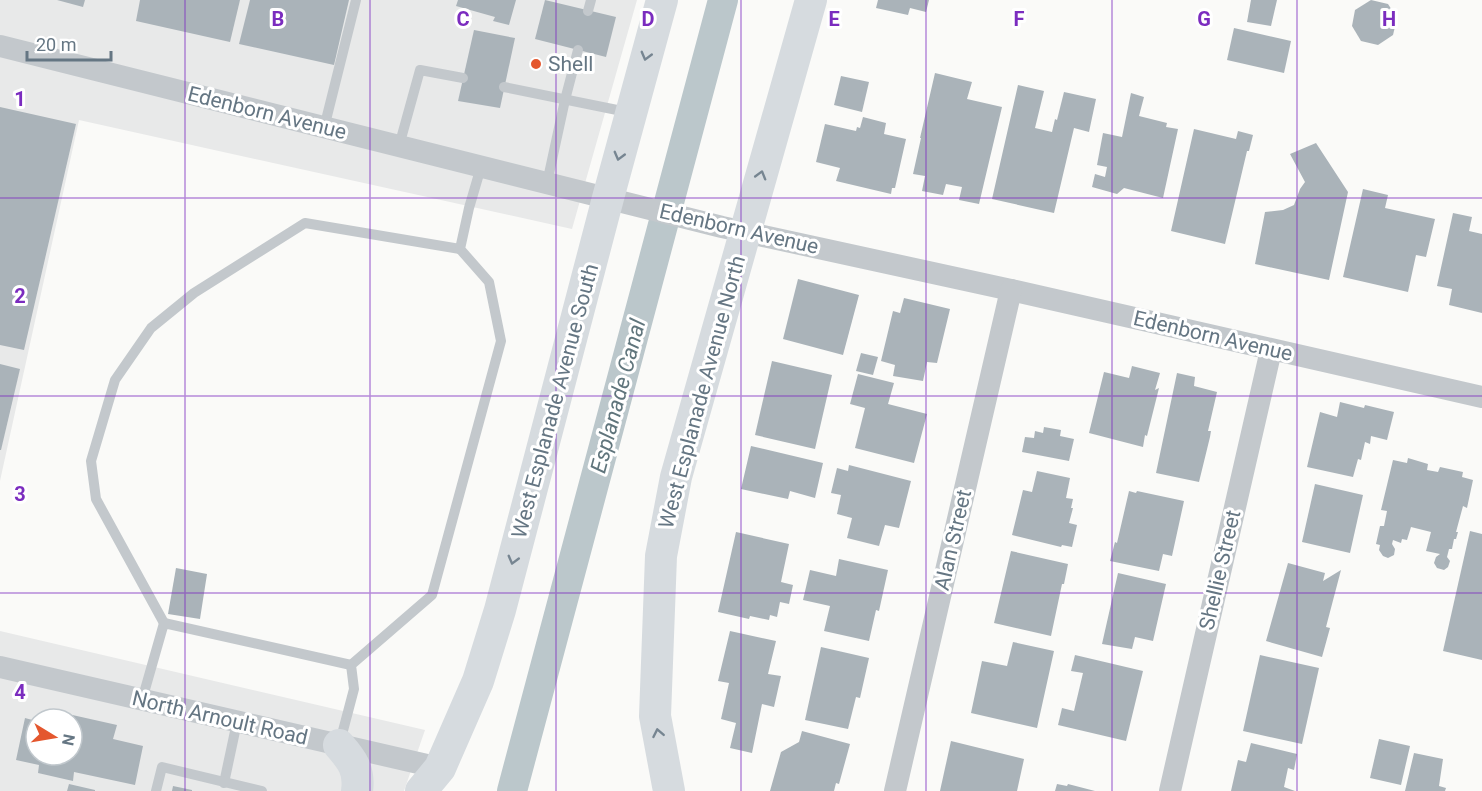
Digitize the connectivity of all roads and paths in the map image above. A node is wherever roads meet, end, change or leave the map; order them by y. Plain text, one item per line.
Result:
1 (356, 0) edge
2 (662, 0) edge
3 (811, 0) edge
4 (0, 46) edge
5 (578, 50) dead end
6 (463, 78) dead end
7 (504, 87) dead end
8 (566, 100) junction
9 (631, 113) junction
10 (324, 128) junction
11 (399, 146) junction
12 (481, 167) junction
13 (547, 183) junction
14 (608, 198) junction
15 (733, 229) junction
16 (460, 249) junction
17 (1011, 290) junction
18 (1271, 350) junction
19 (1482, 397) edge
20 (164, 623) junction
21 (351, 665) junction
22 (0, 667) edge
23 (142, 700) junction
24 (237, 722) junction
25 (339, 745) junction
26 (430, 780) edge
27 (224, 783) junction
28 (156, 791) edge
29 (262, 791) edge
30 (357, 791) edge
31 (669, 791) edge
32 (895, 791) edge
33 (1170, 791) edge

1 - 10 lane
2 -> 9 main road, West Esplanade Avenue South
15 -> 3 main road, West Esplanade Avenue North
4 - 10 street, Edenborn Avenue
5 - 8 lane
6 - 11 lane
7 - 8 lane
8 - 9 lane
8 - 13 lane
9 -> 14 main road, West Esplanade Avenue South
10 - 11 street, Edenborn Avenue
11 - 12 street, Edenborn Avenue
12 - 13 street, Edenborn Avenue
12 - 16 lane
13 - 14 street, Edenborn Avenue
14 - 15 street, Edenborn Avenue
14 -> 26 main road, West Esplanade Avenue South
15 - 17 street, Edenborn Avenue
31 -> 15 main road, West Esplanade Avenue North
16 - 20 lane
16 - 21 lane
17 - 18 street, Edenborn Avenue
17 - 32 street, Alan Street
18 - 19 street, Edenborn Avenue
18 - 33 street, Shellie Street
20 - 21 lane
20 - 23 lane
21 - 25 lane
22 - 23 street, North Arnoult Road
23 - 24 street, North Arnoult Road
24 - 25 street, North Arnoult Road
24 - 27 lane
25 - 26 street, North Arnoult Road
25 - 30 main road
27 - 28 lane
27 - 29 lane

